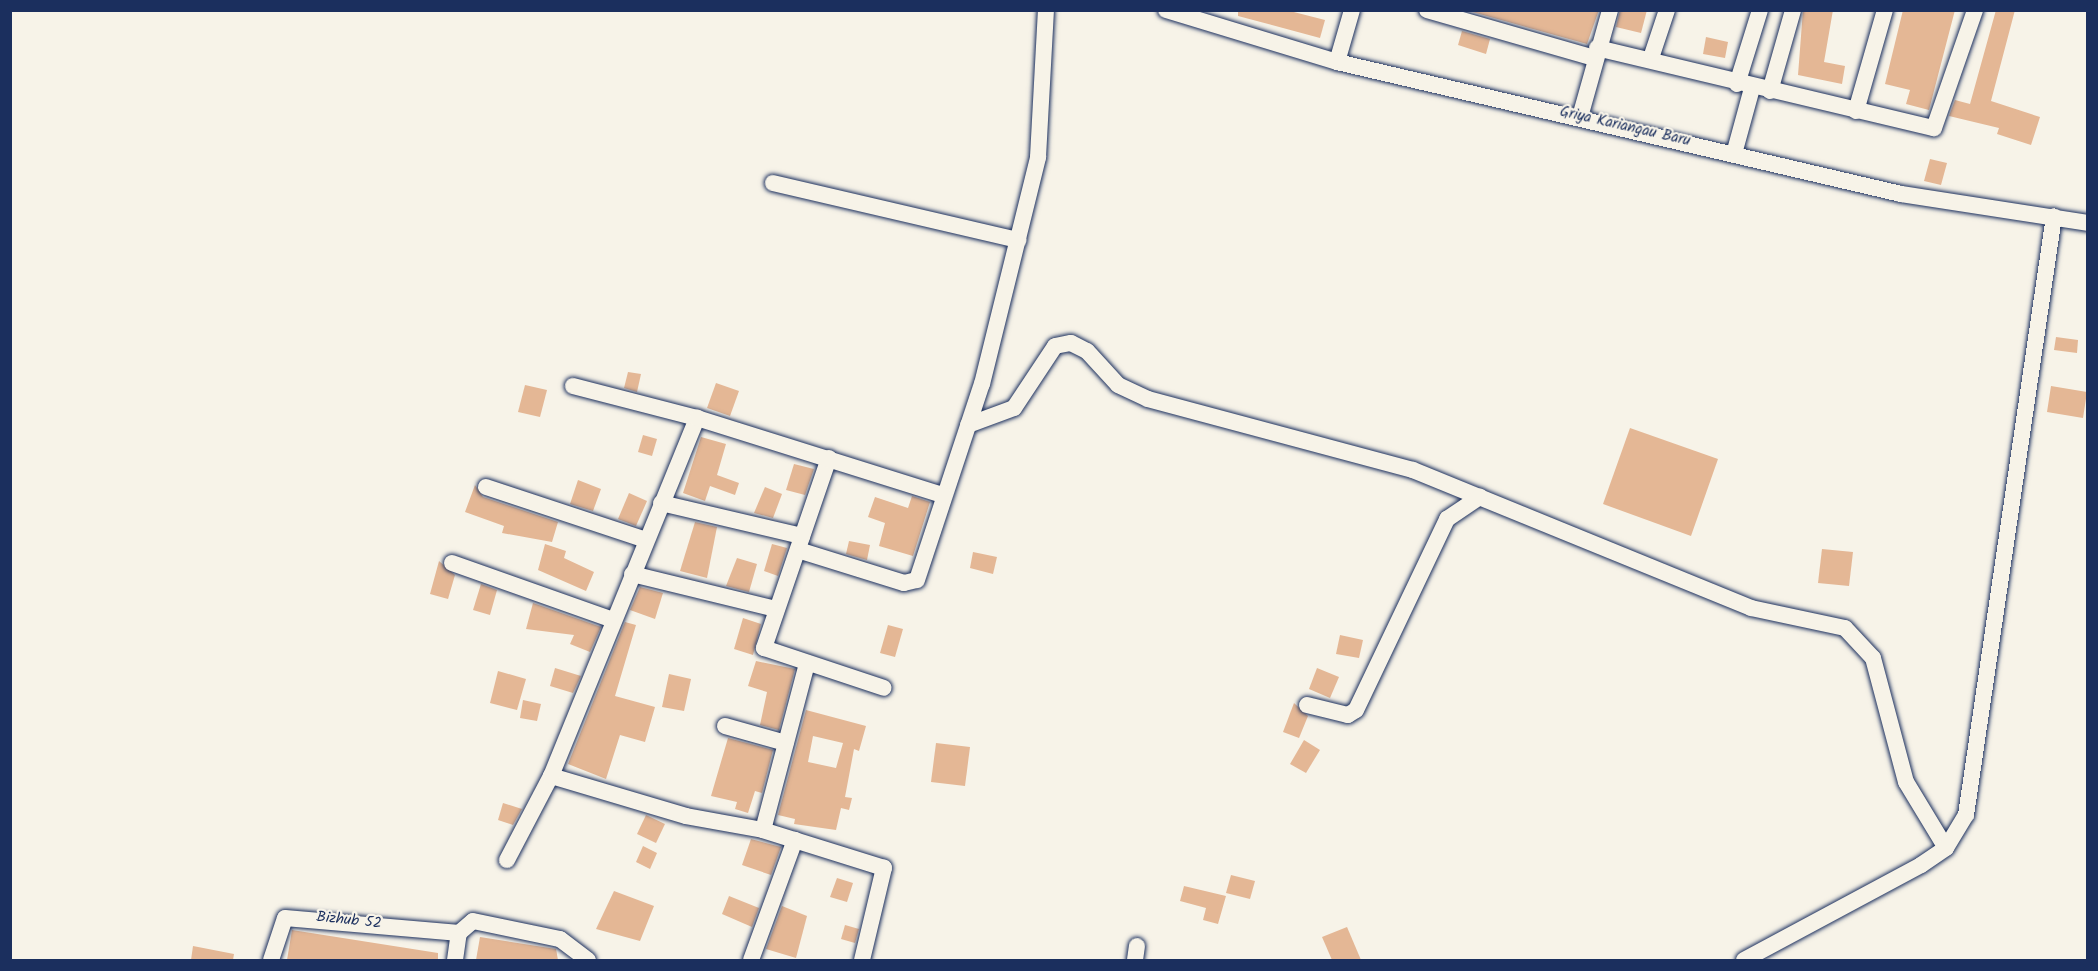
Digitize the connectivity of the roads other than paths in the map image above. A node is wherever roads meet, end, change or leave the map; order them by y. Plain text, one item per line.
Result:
1 (1046, 10) edge
2 (1166, 10) edge
3 (1352, 10) edge
4 (1427, 10) edge
5 (1610, 10) edge
6 (1666, 10) edge
7 (1760, 10) edge
8 (1793, 10) edge
9 (1885, 10) edge
10 (1975, 10) edge
11 (1596, 53) junction
12 (1651, 58) junction
13 (1337, 62) junction
14 (1744, 86) junction
15 (1770, 91) junction
16 (1856, 111) junction
17 (1580, 117) junction
18 (1734, 154) junction
19 (773, 183) dead end
20 (2054, 216) junction
21 (2088, 223) edge
22 (1018, 240) junction
23 (573, 386) dead end
24 (697, 418) junction
25 (968, 425) junction
26 (829, 458) junction
27 (486, 486) dead end
28 (943, 495) junction
29 (1480, 497) junction
30 (661, 503) junction
31 (646, 540) junction
32 (800, 543) junction
33 (452, 563) dead end
34 (632, 574) junction
35 (776, 609) junction
36 (613, 620) junction
37 (807, 664) junction
38 (884, 688) dead end
39 (1307, 705) dead end
40 (725, 726) dead end
41 (786, 743) junction
42 (551, 776) junction
43 (763, 830) junction
44 (795, 840) junction
45 (1946, 848) junction
46 (507, 860) dead end
47 (459, 933) junction
48 (271, 960) edge
49 (455, 960) edge
50 (588, 960) edge
51 (751, 960) edge
52 (862, 960) edge
53 (1744, 960) edge

1 - 22 street
2 - 13 street, Griya Kariangau Baru
3 - 13 street
4 - 11 street
5 - 11 street
6 - 12 street
7 - 14 street
8 - 15 street
9 - 16 street
10 - 16 street
11 - 12 street
11 - 17 street
12 - 14 street
13 - 17 street, Griya Kariangau Baru
14 - 15 street
14 - 18 street
15 - 16 street
17 - 18 street, Griya Kariangau Baru
18 - 20 street, Griya Kariangau Baru
19 - 22 street
20 - 21 street, Griya Kariangau Baru
20 - 45 street
22 - 25 street
23 - 24 street
24 - 26 street
24 - 30 street
25 - 28 street
25 - 29 street
26 - 28 street
26 - 32 street
27 - 31 street
28 - 32 street
29 - 39 street
29 - 45 street
30 - 31 street
30 - 32 street
31 - 34 street
32 - 35 street
33 - 36 street
34 - 35 street
34 - 36 street
35 - 37 street
36 - 42 street
37 - 38 street
37 - 41 street
40 - 41 street
41 - 43 street
42 - 43 street
42 - 46 street
43 - 44 street
44 - 51 street
44 - 52 street
45 - 53 street
47 - 48 street, Bizhub 52
47 - 49 street
47 - 50 street

